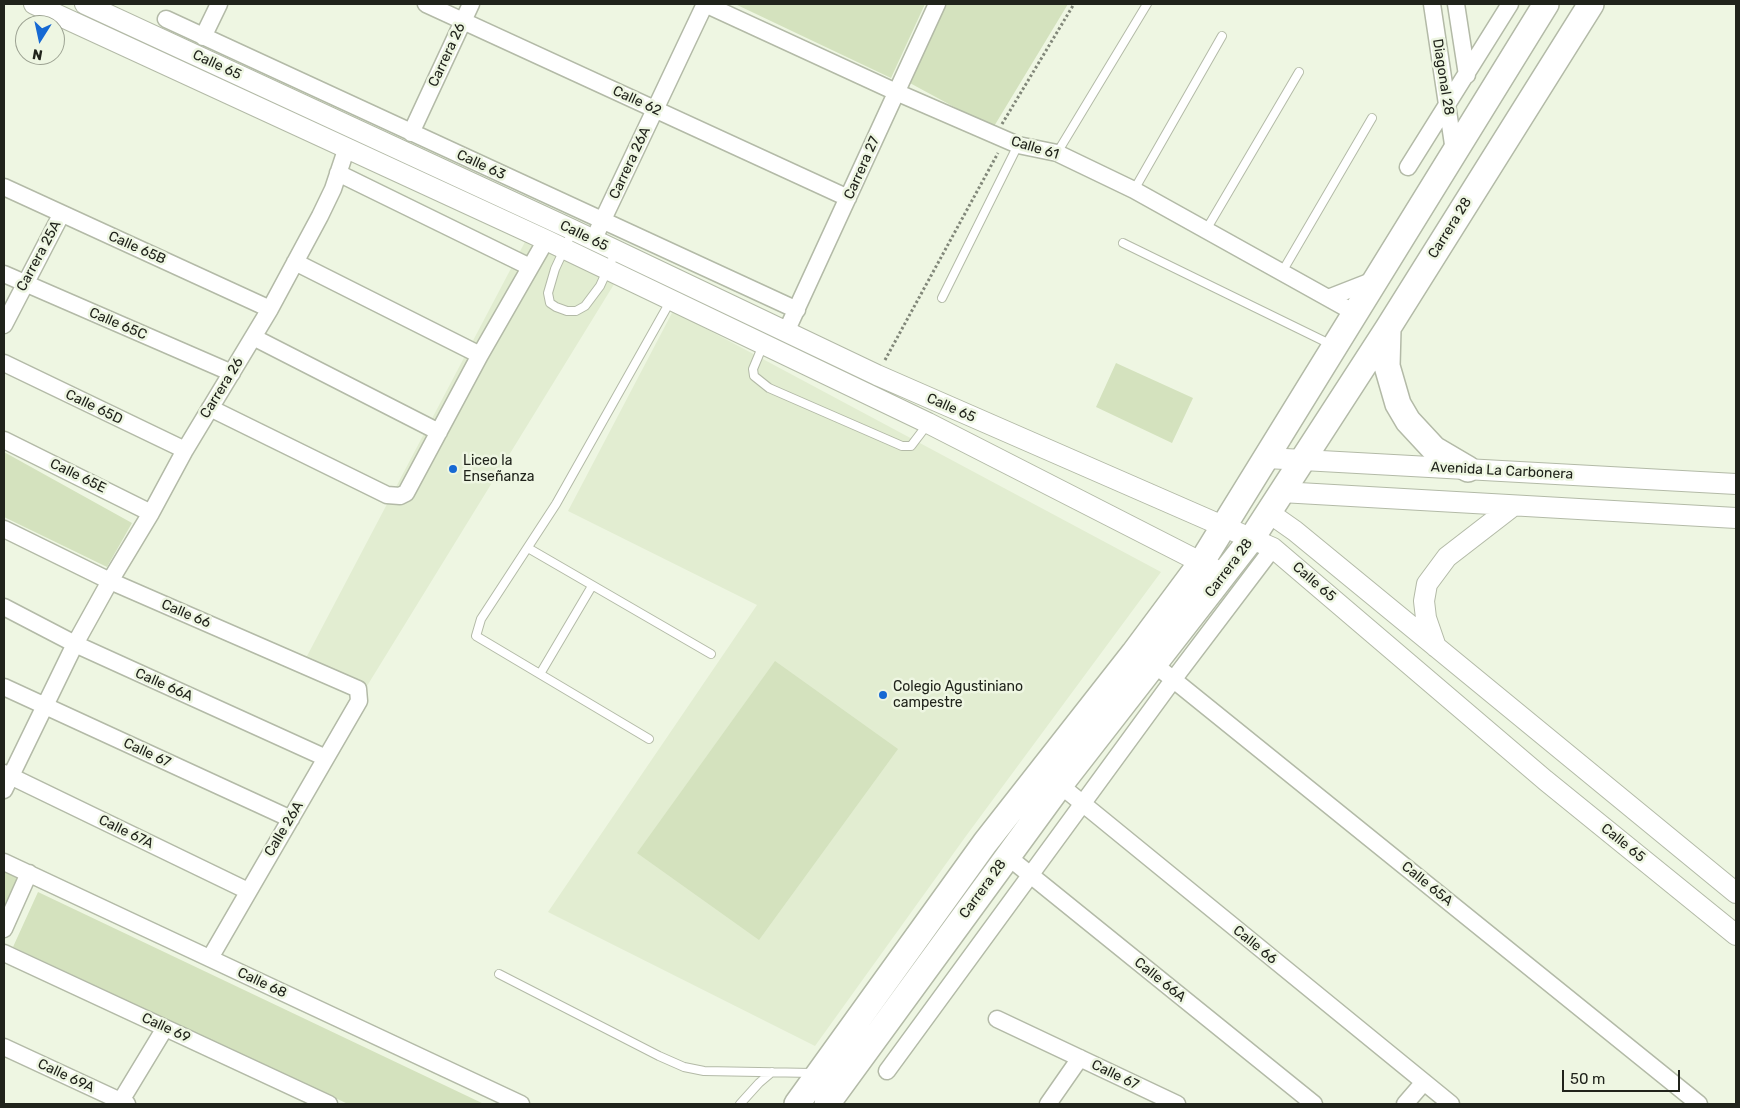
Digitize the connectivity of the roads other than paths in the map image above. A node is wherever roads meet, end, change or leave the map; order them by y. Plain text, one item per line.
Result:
1 (34, 4) edge
2 (85, 4) edge
3 (219, 4) edge
4 (426, 4) edge
5 (471, 4) edge
6 (705, 4) edge
7 (937, 4) edge
8 (1147, 4) edge
9 (1432, 4) edge
10 (1456, 4) edge
11 (1510, 4) edge
12 (1546, 4) edge
13 (1591, 4) edge
14 (166, 19) dead end
15 (463, 21) junction
16 (1222, 36) dead end
17 (203, 37) junction
18 (1299, 72) dead end
19 (1467, 74) junction
20 (896, 92) junction
21 (1448, 107) junction
22 (655, 109) junction
23 (1372, 118) dead end
24 (411, 132) junction
25 (1006, 140) junction
26 (347, 147) junction
27 (1454, 151) junction
28 (1057, 153) junction
29 (1408, 167) dead end
30 (338, 173) junction
31 (4, 187) edge
32 (1134, 190) junction
33 (848, 198) junction
34 (61, 215) junction
35 (603, 220) junction
36 (573, 230) junction
37 (1206, 230) junction
38 (546, 240) junction
39 (594, 240) junction
40 (1123, 243) dead end
41 (564, 249) junction
42 (616, 251) junction
43 (295, 262) junction
44 (530, 267) junction
45 (608, 270) junction
46 (1282, 272) junction
47 (4, 274) edge
48 (1374, 280) junction
49 (23, 284) junction
50 (942, 298) dead end
51 (1328, 298) junction
52 (671, 300) junction
53 (270, 309) junction
54 (797, 310) junction
55 (1356, 313) junction
56 (4, 325) edge
57 (1388, 328) junction
58 (786, 332) junction
59 (253, 337) junction
60 (762, 344) junction
61 (1336, 346) junction
62 (480, 355) junction
63 (4, 363) edge
64 (232, 373) junction
65 (210, 408) junction
66 (928, 423) junction
67 (439, 432) junction
68 (4, 440) edge
69 (185, 450) junction
70 (1267, 458) junction
71 (1301, 460) junction
72 (1468, 469) junction
73 (1736, 484) edge
74 (1275, 502) junction
75 (1513, 506) junction
76 (151, 513) junction
77 (1736, 518) edge
78 (1224, 527) junction
79 (4, 529) edge
80 (1262, 543) junction
81 (528, 548) junction
82 (1200, 563) junction
83 (1225, 575) junction
84 (110, 581) junction
85 (592, 586) junction
86 (4, 608) edge
87 (75, 644) junction
88 (1436, 647) junction
89 (711, 654) dead end
90 (1154, 664) junction
91 (540, 674) junction
92 (1173, 680) junction
93 (4, 687) edge
94 (359, 700) joint
95 (44, 705) junction
96 (649, 739) dead end
97 (326, 758) junction
98 (6, 780) edge
99 (1060, 785) junction
100 (1082, 804) junction
101 (291, 819) junction
102 (1007, 856) junction
103 (4, 862) edge
104 (29, 873) junction
105 (1031, 875) junction
106 (248, 891) junction
107 (1736, 893) edge
108 (4, 929) edge
109 (1736, 934) edge
110 (4, 953) edge
111 (210, 958) junction
112 (499, 974) dead end
113 (997, 1019) dead end
114 (165, 1028) junction
115 (4, 1047) edge
116 (1080, 1058) junction
117 (887, 1071) dead end
118 (772, 1072) junction
119 (817, 1073) junction
120 (1424, 1082) junction
121 (122, 1103) edge
122 (329, 1104) edge
123 (521, 1104) edge
124 (740, 1104) edge
125 (797, 1104) edge
126 (827, 1104) edge
127 (1048, 1104) edge
128 (1177, 1104) edge
129 (1314, 1104) edge
130 (1405, 1104) edge
131 (1451, 1104) edge
132 (1700, 1104) edge

1 - 26 street, Calle 65
2 - 36 street, Calle 65
3 - 17 street
4 - 15 street, Calle 62
5 - 15 street, Carrera 26
6 - 20 street, Calle 61
6 - 22 street, Carrera 26A
7 - 20 street, Carrera 27
8 - 28 lane
9 - 21 street, Diagonal 28
10 - 19 street, Diagonal 28
11 - 19 street
12 - 27 main road, Carrera 28
13 - 57 main road, Carrera 28
14 - 17 street, Calle 63
15 - 22 street, Calle 62
15 - 24 street, Carrera 26
16 - 32 lane
17 - 24 street, Calle 63
18 - 37 lane
19 - 21 street
20 - 25 street, Calle 61
20 - 33 street, Carrera 27
21 - 27 street, Diagonal 28
21 - 29 street
22 - 33 street, Calle 62
22 - 35 street, Carrera 26A
23 - 46 lane
24 - 35 street, Calle 63
25 - 28 street, Calle 61
25 - 50 lane
26 - 30 street, Carrera 26
26 - 38 street, Calle 65
27 - 48 main road, Carrera 28
28 - 32 street, Calle 61
30 - 43 street, Carrera 26
30 - 44 street
31 - 34 street, Calle 65B
32 - 37 street, Calle 61
33 - 54 street, Carrera 27
34 - 49 street, Carrera 25A
34 - 53 street, Calle 65B
35 - 39 street, Carrera 26A
35 - 54 street, Calle 63
36 - 39 street, Calle 65
36 - 41 lane
37 - 46 street, Calle 61
38 - 41 street, Calle 65
38 - 44 street
39 - 42 street, Calle 65
40 - 61 lane
41 - 45 street, Calle 65
41 - 45 lane
42 - 45 lane
42 - 58 street, Calle 65
43 - 53 street, Carrera 26
43 - 62 street
44 - 62 street
45 - 52 street, Calle 65
46 - 51 street, Calle 61
47 - 49 street, Calle 65C
48 - 51 street
48 - 55 main road, Carrera 28
49 - 56 street, Carrera 25A
49 - 64 street, Calle 65C
51 - 55 street, Calle 61
52 - 60 street, Calle 65
52 - 81 lane
53 - 59 street, Carrera 26
54 - 58 street, Carrera 27
55 - 61 main road, Carrera 28
57 - 71 main road, Carrera 28
57 - 72 main road
58 - 78 street, Calle 65
59 - 64 street, Carrera 26
59 - 67 street
60 - 66 street, Calle 65
60 - 66 lane
61 - 70 main road, Carrera 28
62 - 67 street
63 - 69 street, Calle 65D
64 - 65 street, Carrera 26
65 - 67 street
65 - 69 street, Carrera 26
66 - 82 street, Calle 65
68 - 76 street, Calle 65E
69 - 76 street, Carrera 26
70 - 71 street, Avenida La Carbonera
70 - 78 main road, Carrera 28
71 - 72 street, Avenida La Carbonera
71 - 74 main road, Carrera 28
72 - 73 street, Avenida La Carbonera
74 - 75 street
74 - 80 main road, Carrera 28
74 - 88 street, Calle 65
75 - 77 street
75 - 88 street
76 - 84 street, Carrera 26
78 - 80 street, Calle 65
78 - 82 main road, Carrera 28
79 - 84 street, Calle 66
80 - 83 main road, Carrera 28
80 - 92 street
80 - 109 street, Calle 65
81 - 85 lane
81 - 91 lane
82 - 83 street, Calle 65
82 - 119 main road, Carrera 28
83 - 90 main road, Carrera 28
84 - 87 street, Carrera 26
84 - 94 street, Calle 66
85 - 89 lane
85 - 91 lane
86 - 87 street, Calle 66A
87 - 95 street, Carrera 26
87 - 97 street, Calle 66A
88 - 107 street, Calle 65
90 - 92 street, Calle 65A
90 - 99 main road, Carrera 28
91 - 96 lane
92 - 100 street
92 - 132 street, Calle 65A
93 - 95 street, Calle 67
94 - 97 street, Calle 26A
95 - 98 street, Carrera 26
95 - 101 street, Calle 67
97 - 101 street, Calle 26A
98 - 106 street, Calle 67A
99 - 100 street, Calle 66
99 - 102 main road, Carrera 28
100 - 105 street
100 - 120 street, Calle 66
101 - 106 street, Calle 26A
102 - 105 street, Calle 66A
102 - 126 main road, Carrera 28
103 - 104 street, Calle 68
104 - 108 street
104 - 111 street, Calle 68
105 - 117 street
105 - 129 street, Calle 66A
106 - 111 street, Calle 26A
110 - 114 street, Calle 69
111 - 123 street, Calle 68
112 - 118 lane
113 - 116 street, Calle 67
114 - 121 street
114 - 122 street, Calle 69
115 - 121 street, Calle 69A
116 - 127 street
116 - 128 street, Calle 67
118 - 119 lane
118 - 124 lane
119 - 125 main road, Carrera 28
120 - 130 street
120 - 131 street, Calle 66

